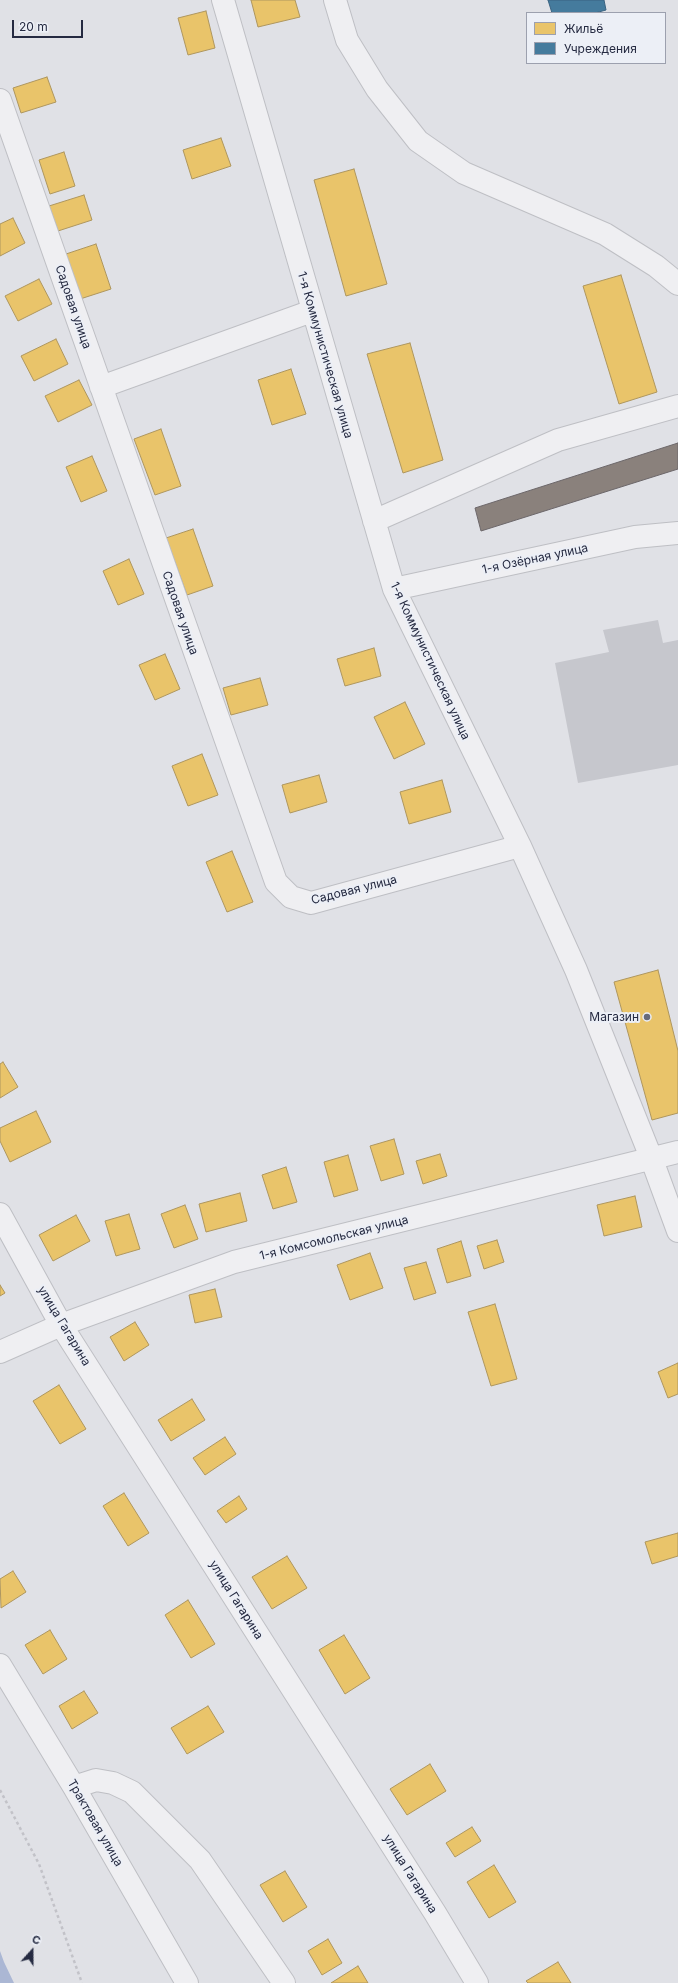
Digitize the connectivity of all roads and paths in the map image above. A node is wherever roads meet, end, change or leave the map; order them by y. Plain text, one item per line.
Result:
1 (222, 0) edge
2 (335, 0) edge
3 (0, 100) edge
4 (678, 284) edge
5 (312, 311) junction
6 (101, 387) junction
7 (678, 406) edge
8 (374, 521) junction
9 (678, 534) edge
10 (394, 589) junction
11 (520, 846) junction
12 (678, 1152) edge
13 (652, 1160) junction
14 (0, 1214) edge
15 (678, 1231) edge
16 (61, 1325) junction
17 (0, 1352) edge
18 (0, 1665) edge
19 (74, 1787) junction
20 (0, 1790) edge
21 (82, 1983) edge
22 (187, 1983) edge
23 (284, 1983) edge
24 (477, 1983) edge

1 - 5 street, 1-я Коммунистическая улица
2 - 4 street
3 - 6 street, Садовая улица
5 - 6 street
5 - 8 street, 1-я Коммунистическая улица
6 - 11 street, Садовая улица
7 - 8 street
8 - 10 street, 1-я Коммунистическая улица
9 - 10 street, 1-я Озёрная улица
10 - 11 street, 1-я Коммунистическая улица
11 - 13 street, 1-я Коммунистическая улица
12 - 13 street, 1-я Комсомольская улица
13 - 15 street, 1-я Коммунистическая улица
13 - 16 street, 1-я Комсомольская улица
14 - 16 street, улица Гагарина
16 - 17 street, 1-я Комсомольская улица
16 - 24 street, улица Гагарина
18 - 19 street, Трактовая улица
19 - 22 street, Трактовая улица
19 - 23 street
20 - 21 path

